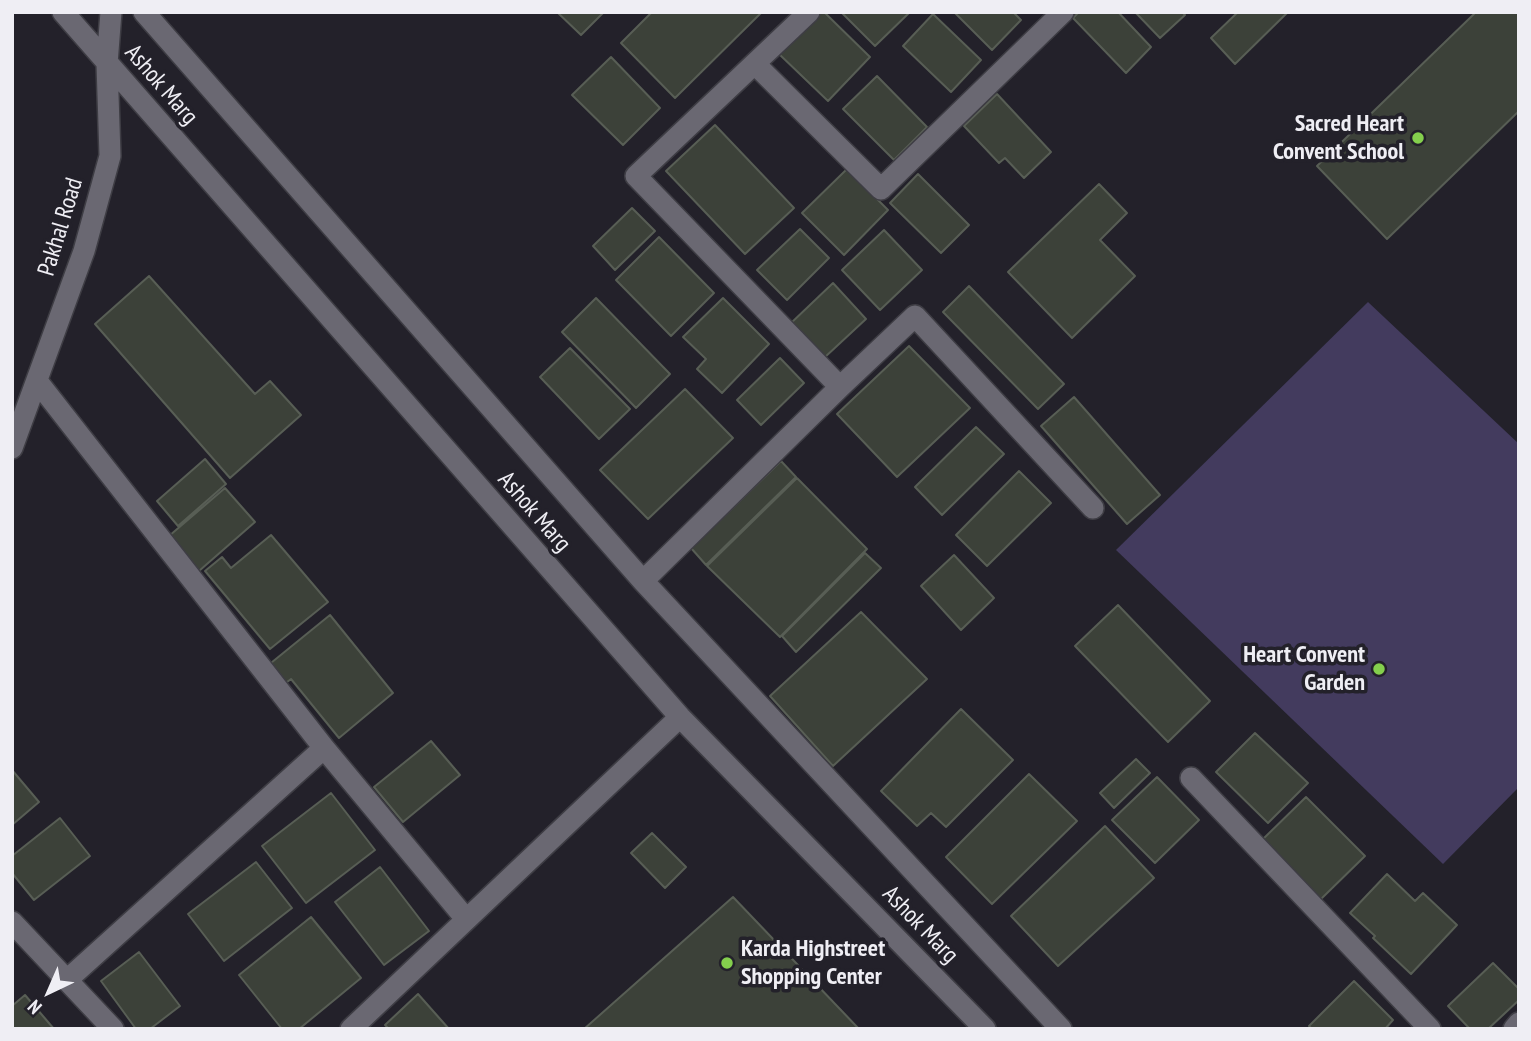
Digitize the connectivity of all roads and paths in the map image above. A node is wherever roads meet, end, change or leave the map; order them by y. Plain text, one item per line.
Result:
1 (63, 12) edge
2 (111, 12) edge
3 (144, 12) edge
4 (810, 12) edge
5 (1063, 12) edge
6 (107, 64) junction
7 (755, 64) junction
8 (37, 381) junction
9 (840, 387) junction
10 (12, 448) edge
11 (1093, 508) dead end
12 (643, 581) junction
13 (680, 717) junction
14 (324, 748) junction
15 (1191, 778) dead end
16 (466, 919) junction
17 (12, 922) edge
18 (66, 980) junction
19 (1519, 1023) edge
20 (113, 1029) edge
21 (351, 1029) edge
22 (985, 1029) edge
23 (1060, 1029) edge
24 (1430, 1029) edge
25 (1514, 1029) edge

1 - 6 street, Ashok Marg
2 - 6 street, Pakhal Road
3 - 12 street, Ashok Marg
4 - 7 street
5 - 7 street
6 - 8 street, Pakhal Road
6 - 13 street, Ashok Marg
7 - 9 street
8 - 10 street, Pakhal Road
8 - 14 street
9 - 11 street
9 - 12 street
12 - 23 street, Ashok Marg
13 - 16 street
13 - 22 street, Ashok Marg
14 - 16 street
14 - 18 street
15 - 24 street
16 - 21 street
17 - 18 street
18 - 20 street
19 - 25 street

